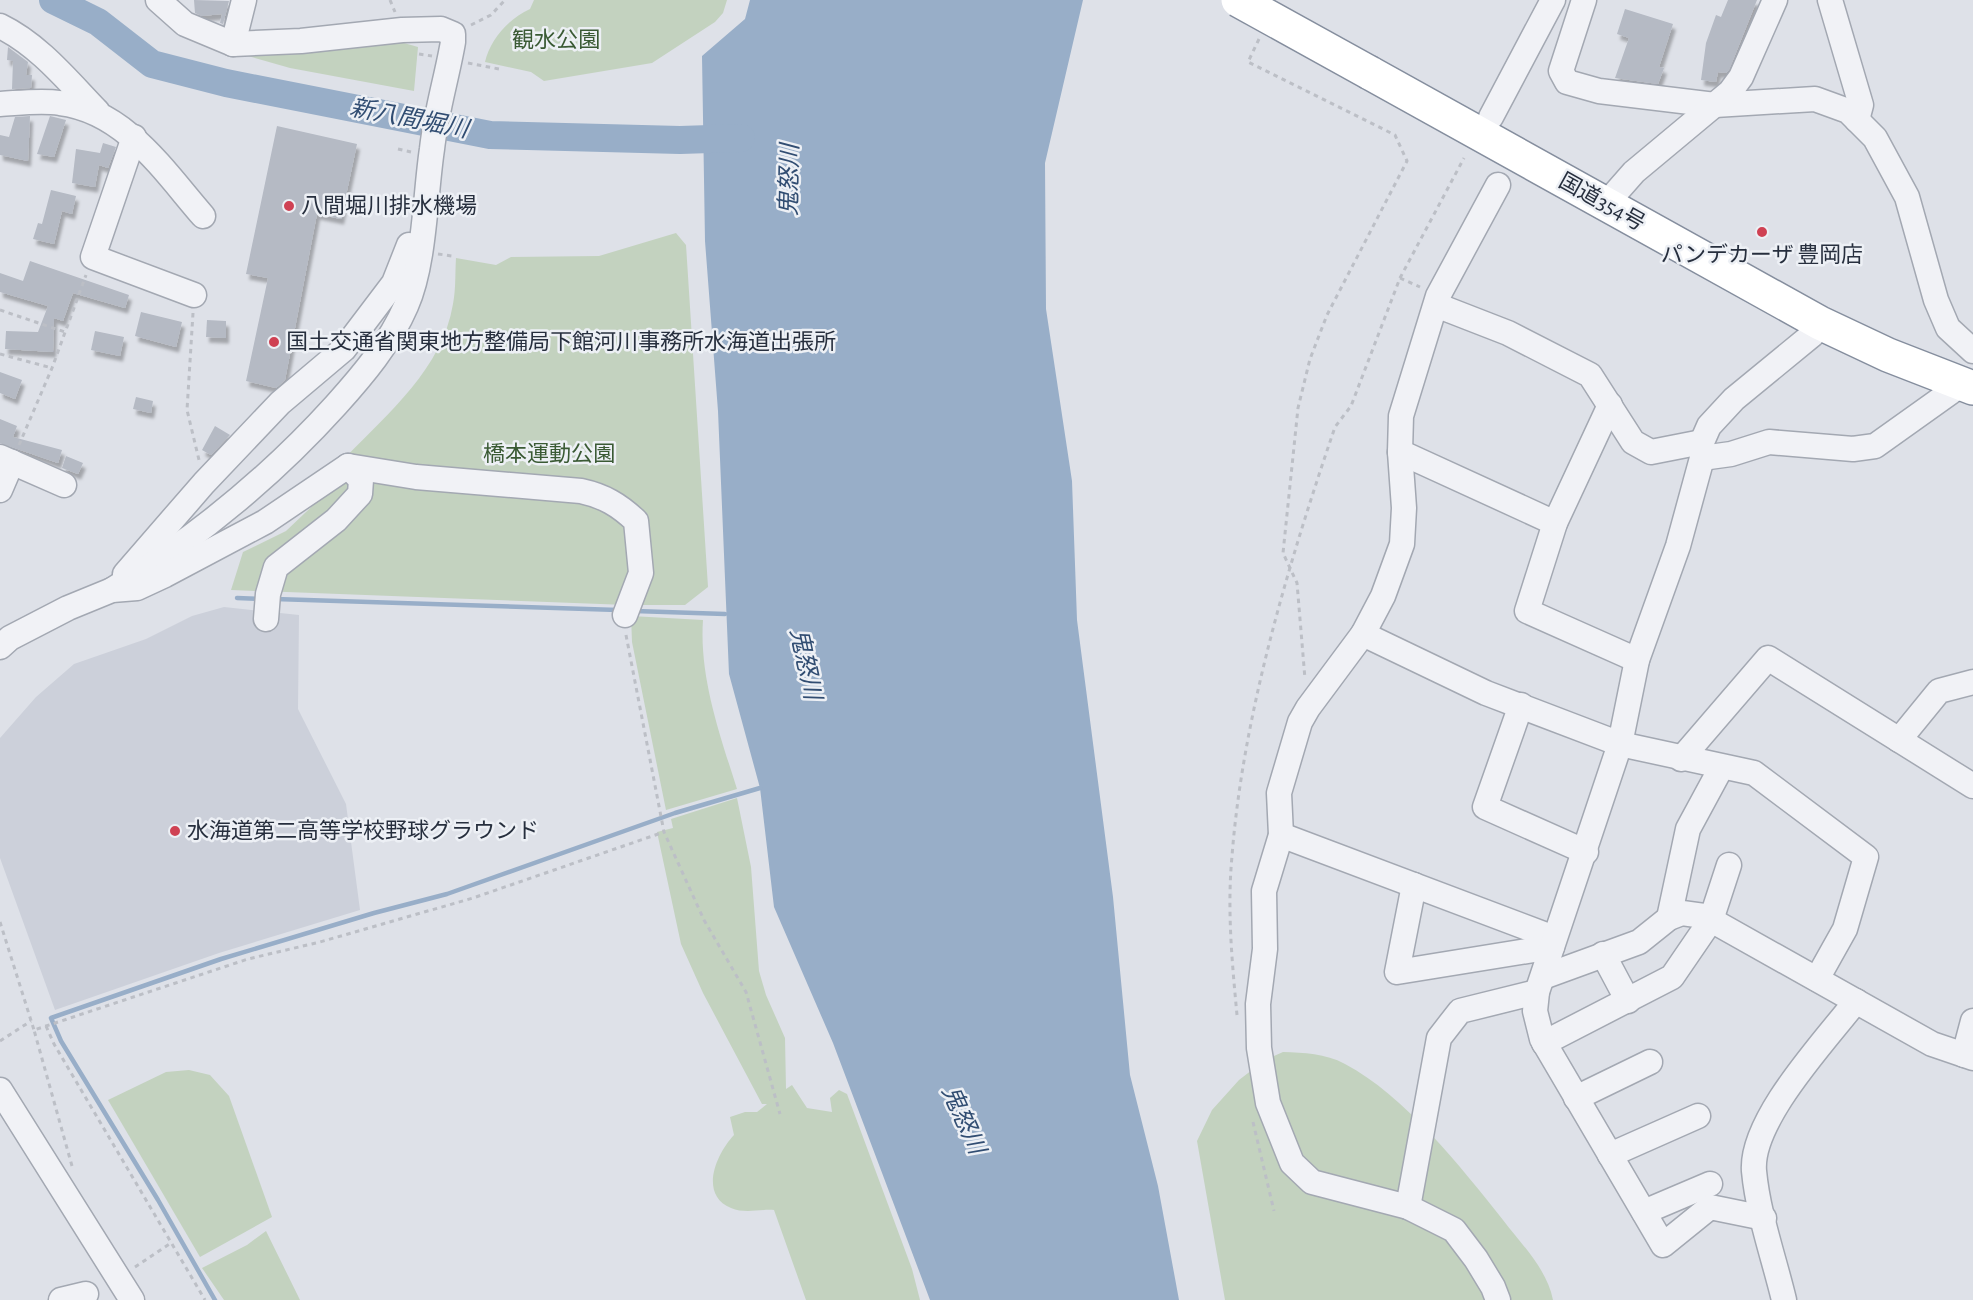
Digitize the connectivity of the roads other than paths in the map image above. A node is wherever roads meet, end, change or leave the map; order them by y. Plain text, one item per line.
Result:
1 (158, 0) edge
2 (244, 0) edge
3 (1238, 0) edge
4 (1553, 0) edge
5 (1584, 0) edge
6 (1775, 0) edge
7 (1830, 0) edge
8 (0, 26) edge
9 (233, 44) junction
10 (0, 104) edge
11 (1715, 105) junction
12 (97, 111) junction
13 (1491, 117) dead end
14 (1857, 120) junction
15 (134, 137) junction
16 (1498, 185) dead end
17 (426, 198) junction
18 (1605, 205) junction
19 (203, 216) dead end
20 (194, 295) road end
21 (1436, 305) junction
22 (1820, 323) junction
23 (1973, 351) edge
24 (1968, 386) edge
25 (1610, 405) junction
26 (1702, 450) junction
27 (1400, 452) junction
28 (6, 459) edge
29 (341, 472) junction
30 (64, 484) dead end
31 (0, 490) edge
32 (1556, 523) junction
33 (112, 590) junction
34 (267, 606) dead end
35 (626, 610) road end
36 (1363, 634) junction
37 (0, 647) edge
38 (1637, 660) junction
39 (1973, 682) edge
40 (1521, 705) junction
41 (1899, 740) junction
42 (1620, 744) junction
43 (1681, 759) junction
44 (1721, 768) junction
45 (1973, 786) edge
46 (1281, 835) junction
47 (1586, 852) junction
48 (1729, 865) dead end
49 (1414, 885) junction
50 (1669, 918) junction
51 (1711, 920) junction
52 (1553, 943) junction
53 (1603, 954) junction
54 (1817, 980) junction
55 (1540, 985) junction
56 (1628, 1001) junction
57 (1856, 1001) junction
58 (1973, 1021) edge
59 (1544, 1043) junction
60 (1969, 1056) edge
61 (1650, 1062) dead end
62 (0, 1090) edge
63 (1576, 1098) junction
64 (1698, 1116) dead end
65 (1610, 1155) junction
66 (1710, 1184) dead end
67 (1408, 1208) junction
68 (1644, 1212) junction
69 (1764, 1218) junction
70 (87, 1294) dead end
71 (61, 1300) edge
72 (132, 1300) edge
73 (1498, 1300) edge
74 (1784, 1300) edge

1 - 9 street
2 - 9 street
3 - 18 highway, 国道354号, bridge
4 - 13 street
5 - 11 street
6 - 11 street
7 - 14 street
8 - 12 street
9 - 17 street
10 - 12 street
11 - 14 street
11 - 18 street
12 - 15 street
14 - 23 street
15 - 19 street
15 - 20 street
16 - 21 street
17 - 33 street
17 - 33 street
18 - 22 highway, 国道354号
21 - 25 street
21 - 27 street
22 - 24 highway, 国道354号
22 - 26 street
24 - 26 street
25 - 26 street
25 - 32 street
26 - 38 street
27 - 32 street
27 - 36 street
28 - 30 street
28 - 31 street
29 - 33 street
29 - 34 street
29 - 35 street
32 - 38 street
33 - 37 street
36 - 40 street
36 - 46 street
38 - 42 street
39 - 41 street
40 - 42 street
40 - 47 street
41 - 43 street
41 - 45 street
42 - 43 street
42 - 47 street
43 - 44 street
44 - 50 street
44 - 54 street
46 - 49 street
46 - 67 street
47 - 52 street
48 - 51 street
49 - 52 street
49 - 52 street
50 - 51 street
50 - 53 street
51 - 54 street
51 - 56 street
52 - 55 street
53 - 55 street
53 - 56 street
54 - 57 street
55 - 59 street
55 - 67 street
56 - 59 street
57 - 60 street
57 - 69 street
58 - 60 street
59 - 63 street
61 - 63 street
62 - 72 street
63 - 65 street
64 - 65 street
65 - 68 street
66 - 68 street
67 - 73 street
68 - 69 street
69 - 74 street
70 - 71 street

